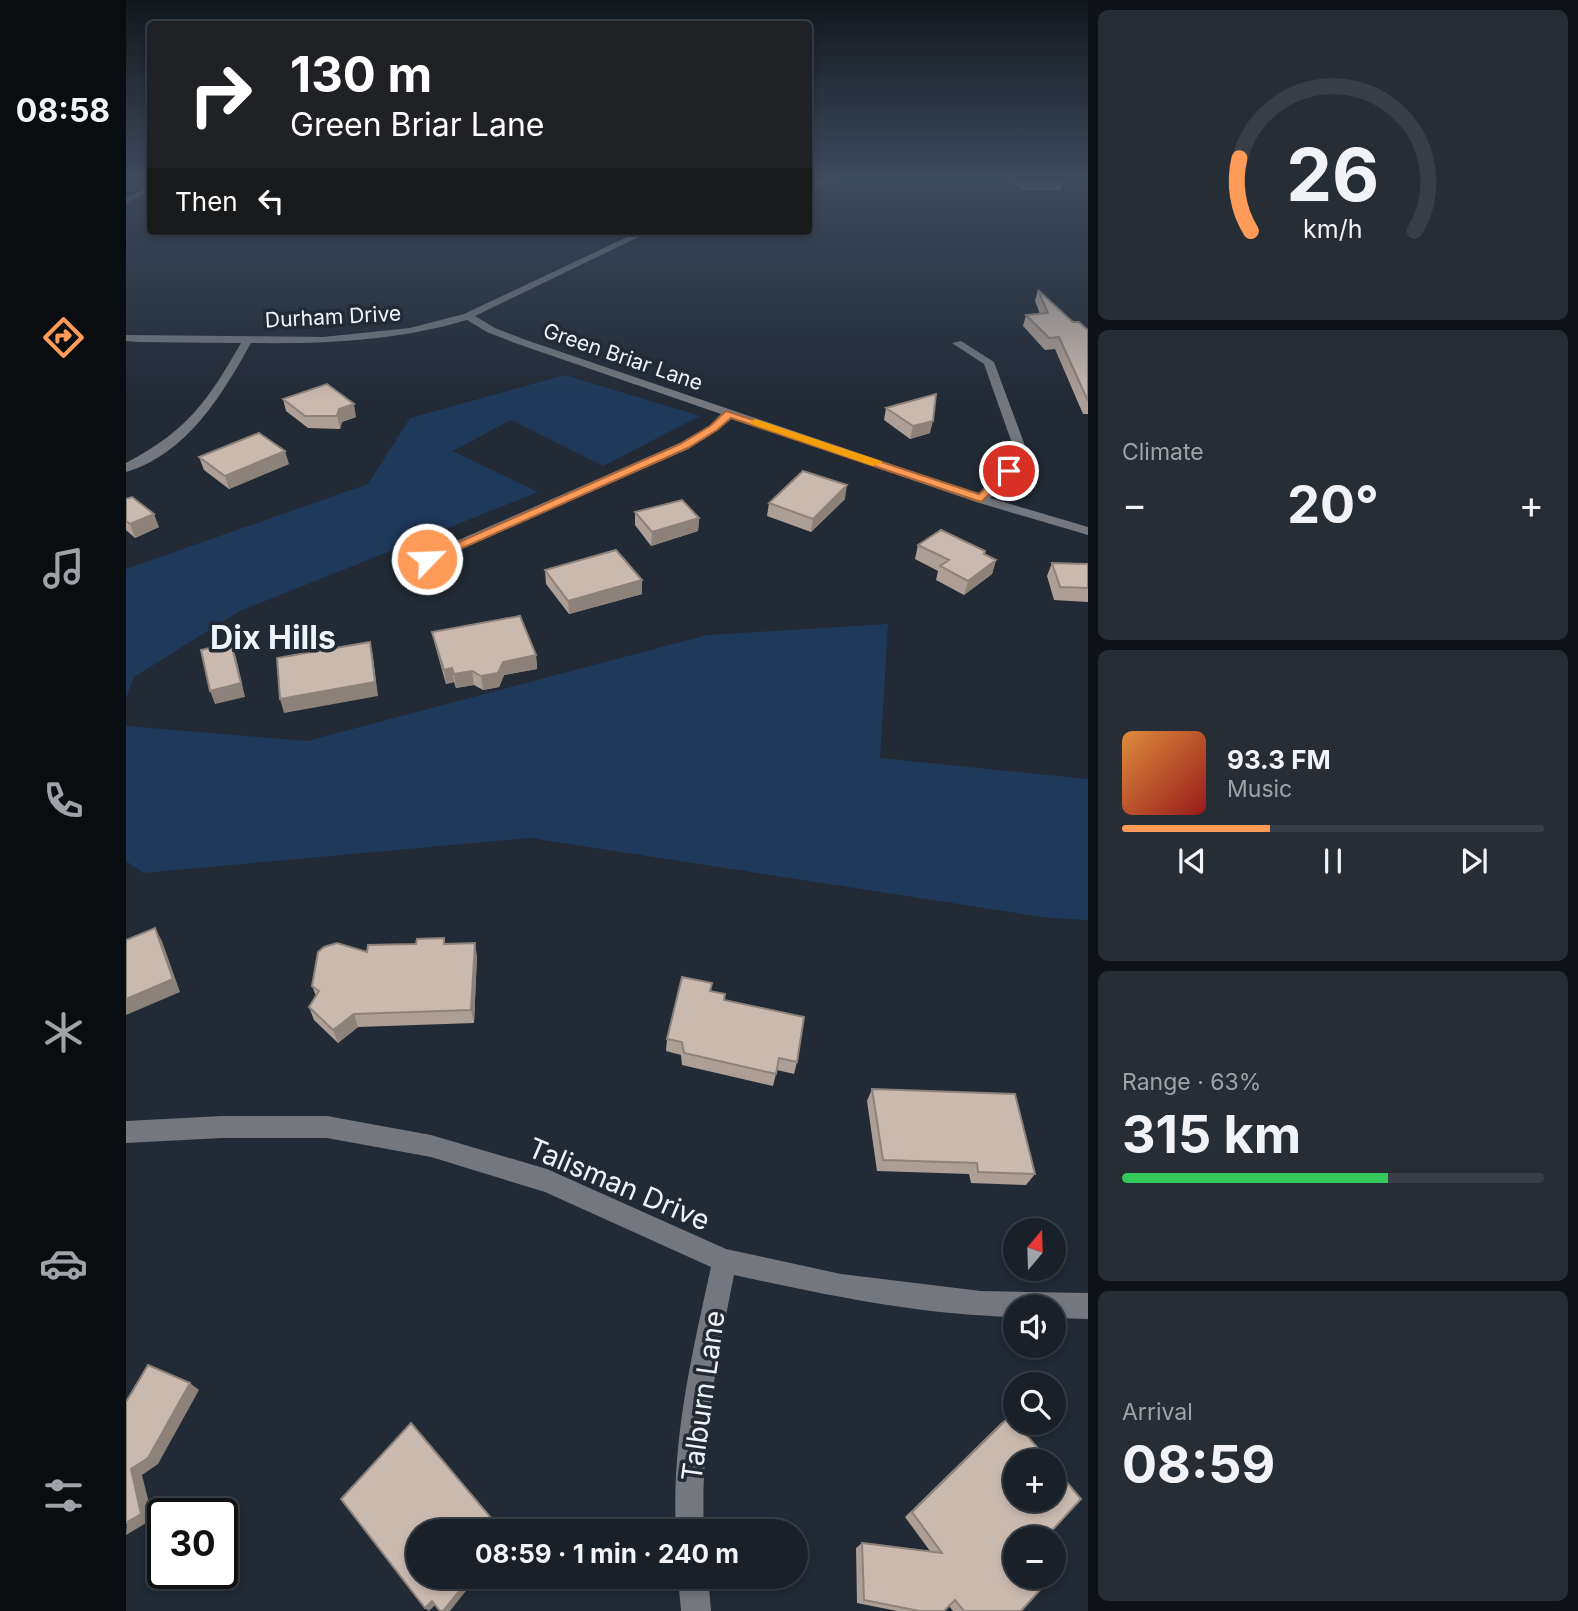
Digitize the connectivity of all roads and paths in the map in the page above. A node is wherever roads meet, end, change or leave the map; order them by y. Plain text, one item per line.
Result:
1 (605, 251) edge
2 (468, 316) junction
3 (126, 338) edge
4 (247, 341) junction
5 (957, 343) dead end
6 (729, 414) junction
7 (126, 468) edge
8 (981, 499) junction
9 (1088, 531) edge
10 (427, 559) dead end
11 (126, 1132) edge
12 (725, 1261) junction
13 (1088, 1306) edge
14 (689, 1519) edge
15 (694, 1589) edge
16 (696, 1611) edge

1 - 2 street, Durham Drive
2 - 4 street, Durham Drive
2 - 6 street, Green Briar Lane
3 - 4 street, Durham Drive
4 - 7 street
5 - 8 street
6 - 8 street, Green Briar Lane
6 - 10 street
8 - 9 street, Green Briar Lane
11 - 12 street, Talisman Drive
12 - 13 street, Talisman Drive
12 - 14 street, Talburn Lane
15 - 16 street

